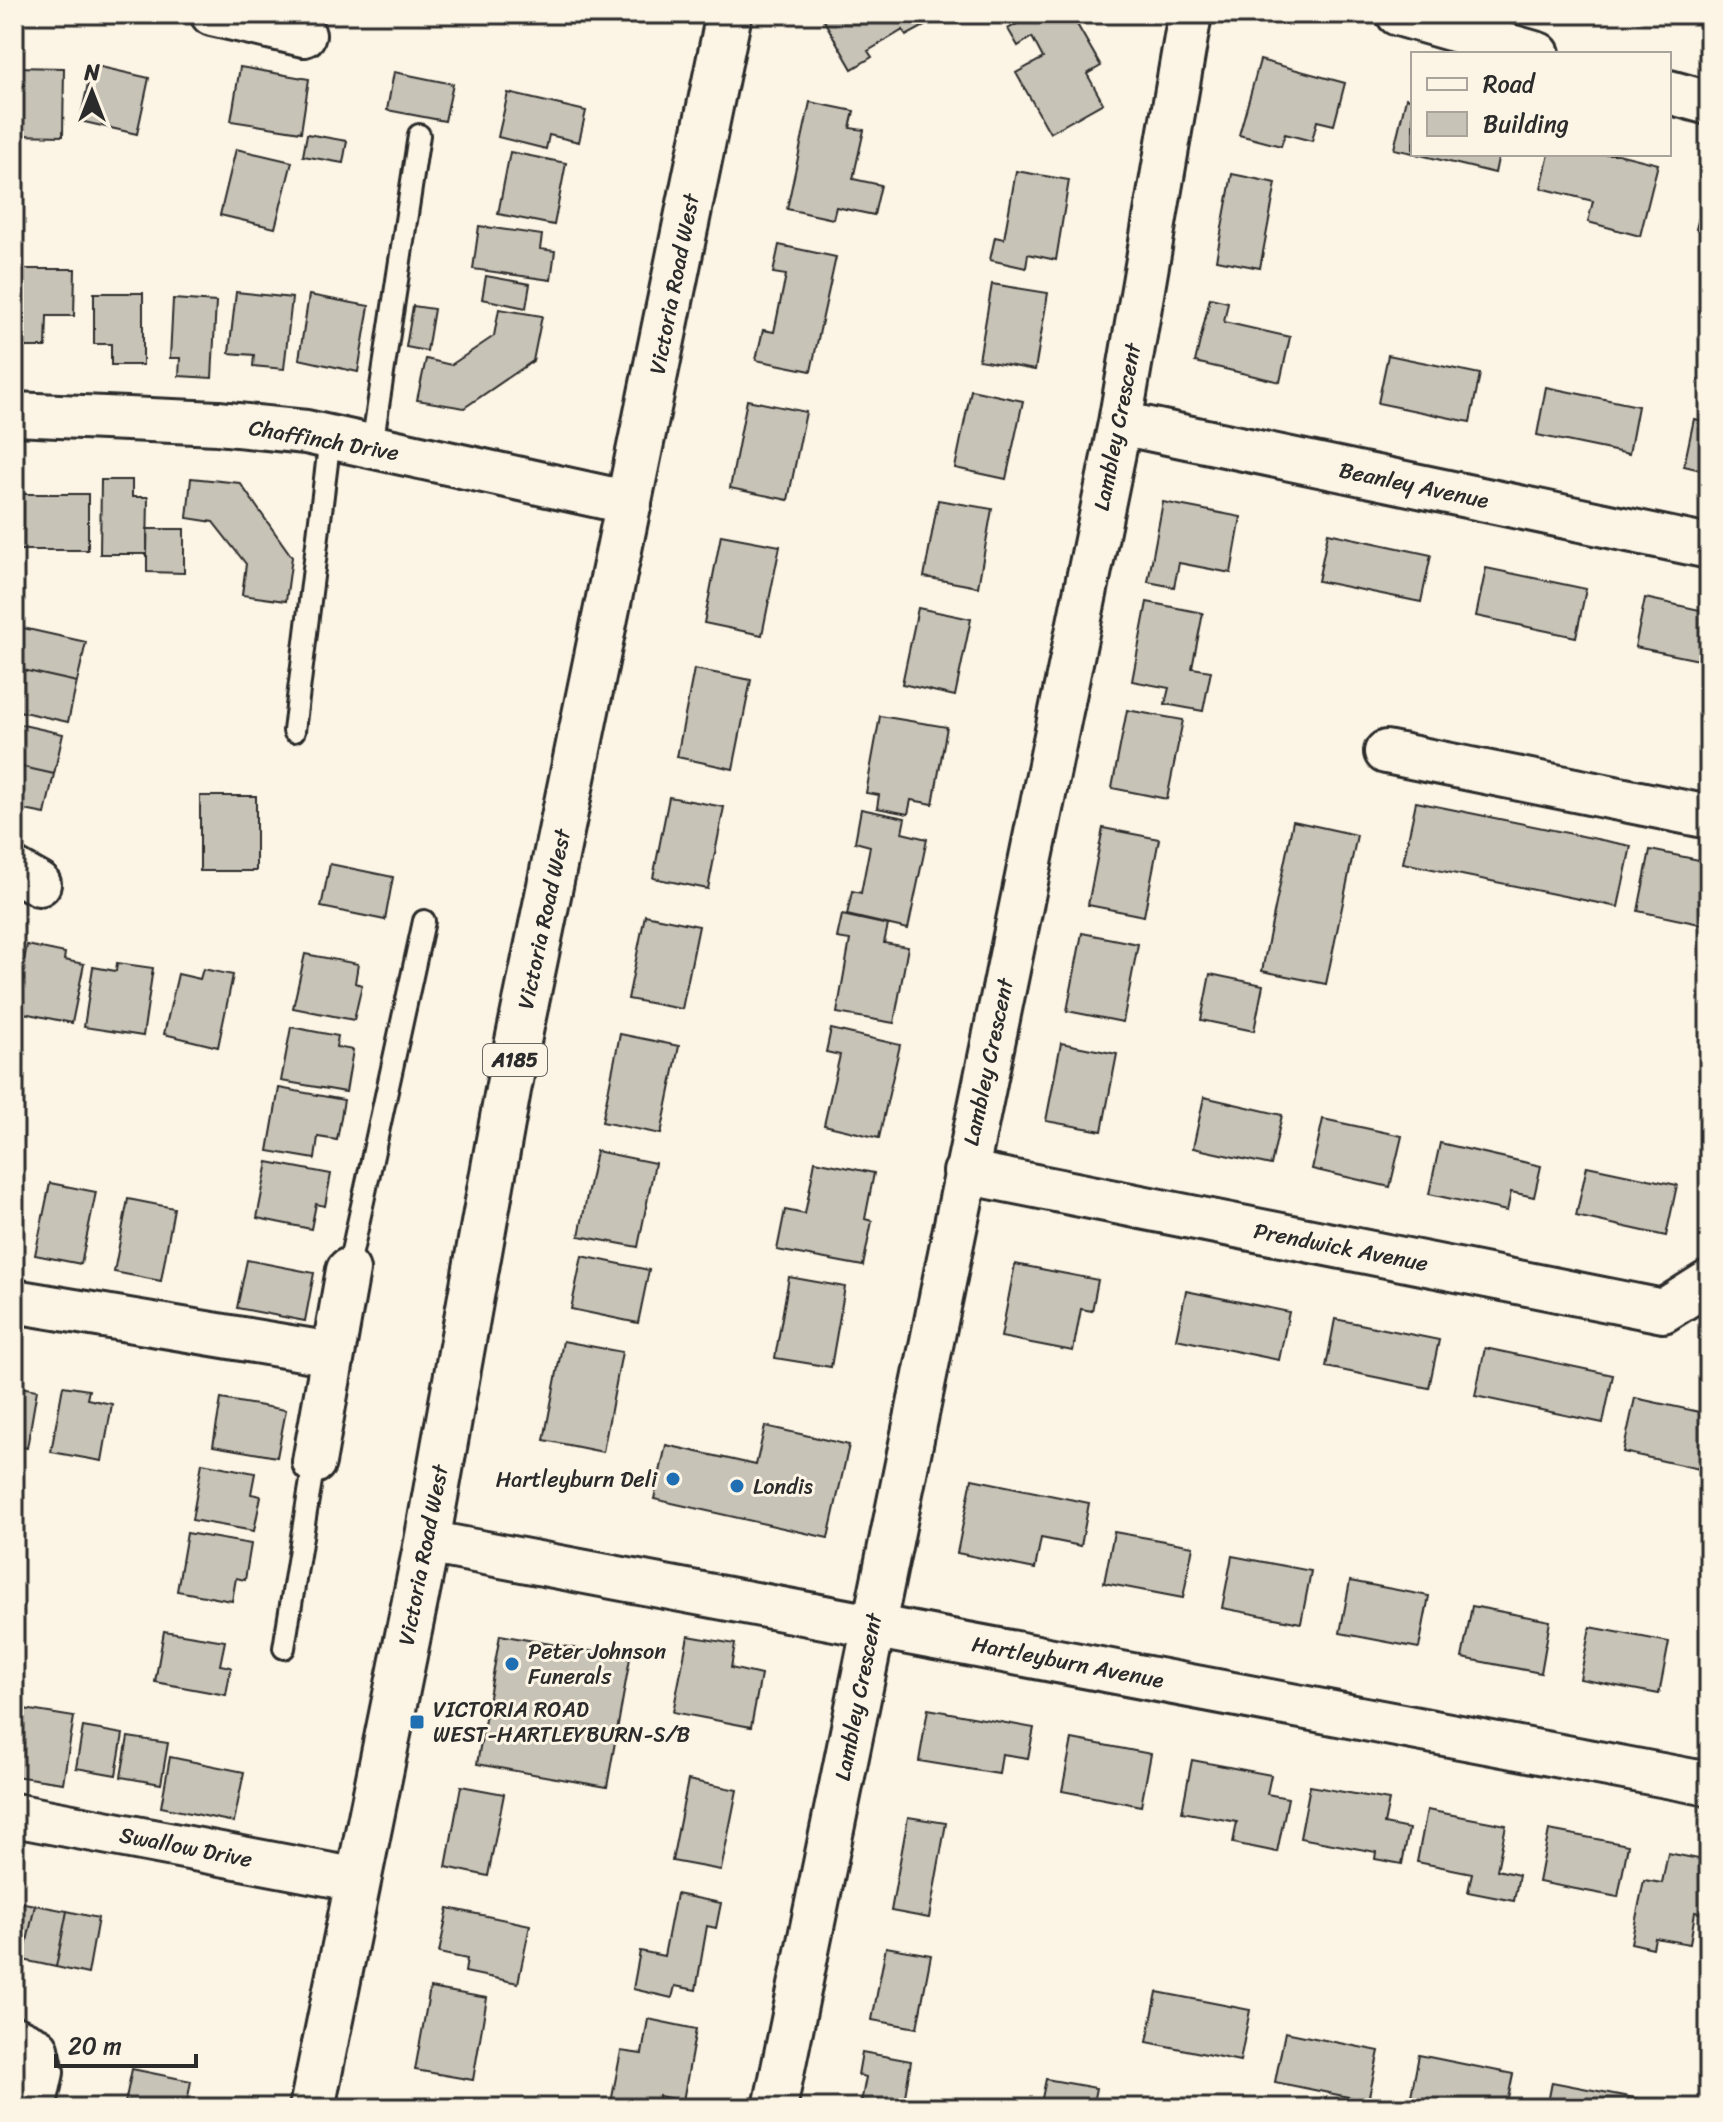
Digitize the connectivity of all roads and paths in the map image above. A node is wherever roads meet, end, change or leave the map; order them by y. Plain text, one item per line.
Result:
1 (212, 14) edge
2 (729, 14) edge
3 (1190, 14) edge
4 (1398, 14) edge
5 (304, 35) dead end
6 (1531, 52) edge
7 (1671, 93) edge
8 (1709, 103) edge
9 (419, 135) dead end
10 (14, 414) edge
11 (1120, 423) junction
12 (330, 438) junction
13 (372, 446) junction
14 (630, 503) junction
15 (1709, 547) edge
16 (294, 731) dead end
17 (1386, 752) dead end
18 (1709, 817) edge
19 (424, 921) dead end
20 (965, 1172) junction
21 (348, 1270) joint
22 (1709, 1282) edge
23 (14, 1301) edge
24 (332, 1354) junction
25 (314, 1462) joint
26 (427, 1542) junction
27 (872, 1625) junction
28 (284, 1648) dead end
29 (1709, 1784) edge
30 (14, 1815) edge
31 (358, 1880) junction
32 (14, 2038) edge
33 (34, 2108) edge
34 (312, 2108) edge
35 (775, 2108) edge

1 - 5 street
2 - 14 main road, Victoria Road West / A185
3 - 11 street, Lambley Crescent
4 - 6 street
7 - 8 street
9 - 13 lane
10 - 12 street, Chaffinch Drive
11 - 15 street, Beanley Avenue
11 - 20 street, Lambley Crescent
12 - 13 street, Chaffinch Drive
12 - 16 lane
13 - 14 street, Chaffinch Drive
14 - 26 main road, Victoria Road West / A185
17 - 18 street
19 - 21 lane
20 - 22 street, Prendwick Avenue
20 - 27 street, Lambley Crescent
21 - 24 street
23 - 24 street
24 - 25 street
25 - 28 lane
26 - 27 street, Hartleyburn Avenue
26 - 31 main road, Victoria Road West / A185
27 - 29 street, Hartleyburn Avenue
27 - 35 street, Lambley Crescent
30 - 31 street, Swallow Drive
31 - 34 main road, Victoria Road West / A185
32 - 33 street

